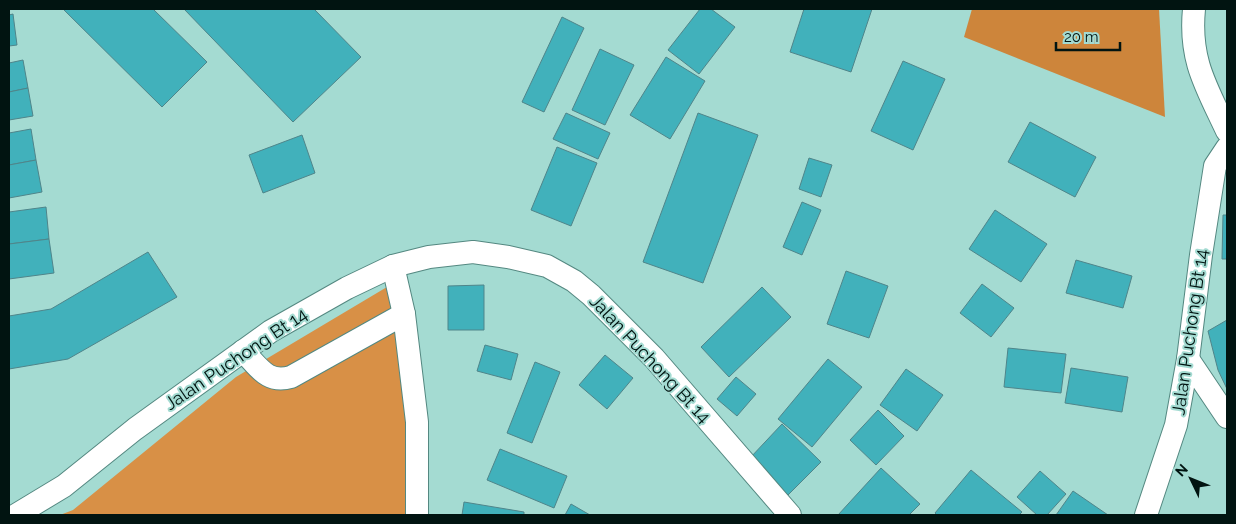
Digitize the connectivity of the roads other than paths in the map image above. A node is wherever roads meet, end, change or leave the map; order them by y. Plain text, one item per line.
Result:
1 (1194, 9) edge
2 (1227, 130) edge
3 (1227, 148) edge
4 (393, 266) junction
5 (404, 314) junction
6 (243, 351) junction
7 (1188, 358) junction
8 (1227, 417) edge
9 (16, 515) edge
10 (416, 515) edge
11 (790, 515) edge
12 (1146, 515) edge

1 - 2 street
3 - 7 street, Jalan Puchong Bt 14
4 - 5 street
4 - 6 street, Jalan Puchong Bt 14
4 - 11 street, Jalan Puchong Bt 14
5 - 6 street
5 - 10 street
6 - 9 street, Jalan Puchong Bt 14
7 - 8 street
7 - 12 street, Jalan Puchong Bt 14

